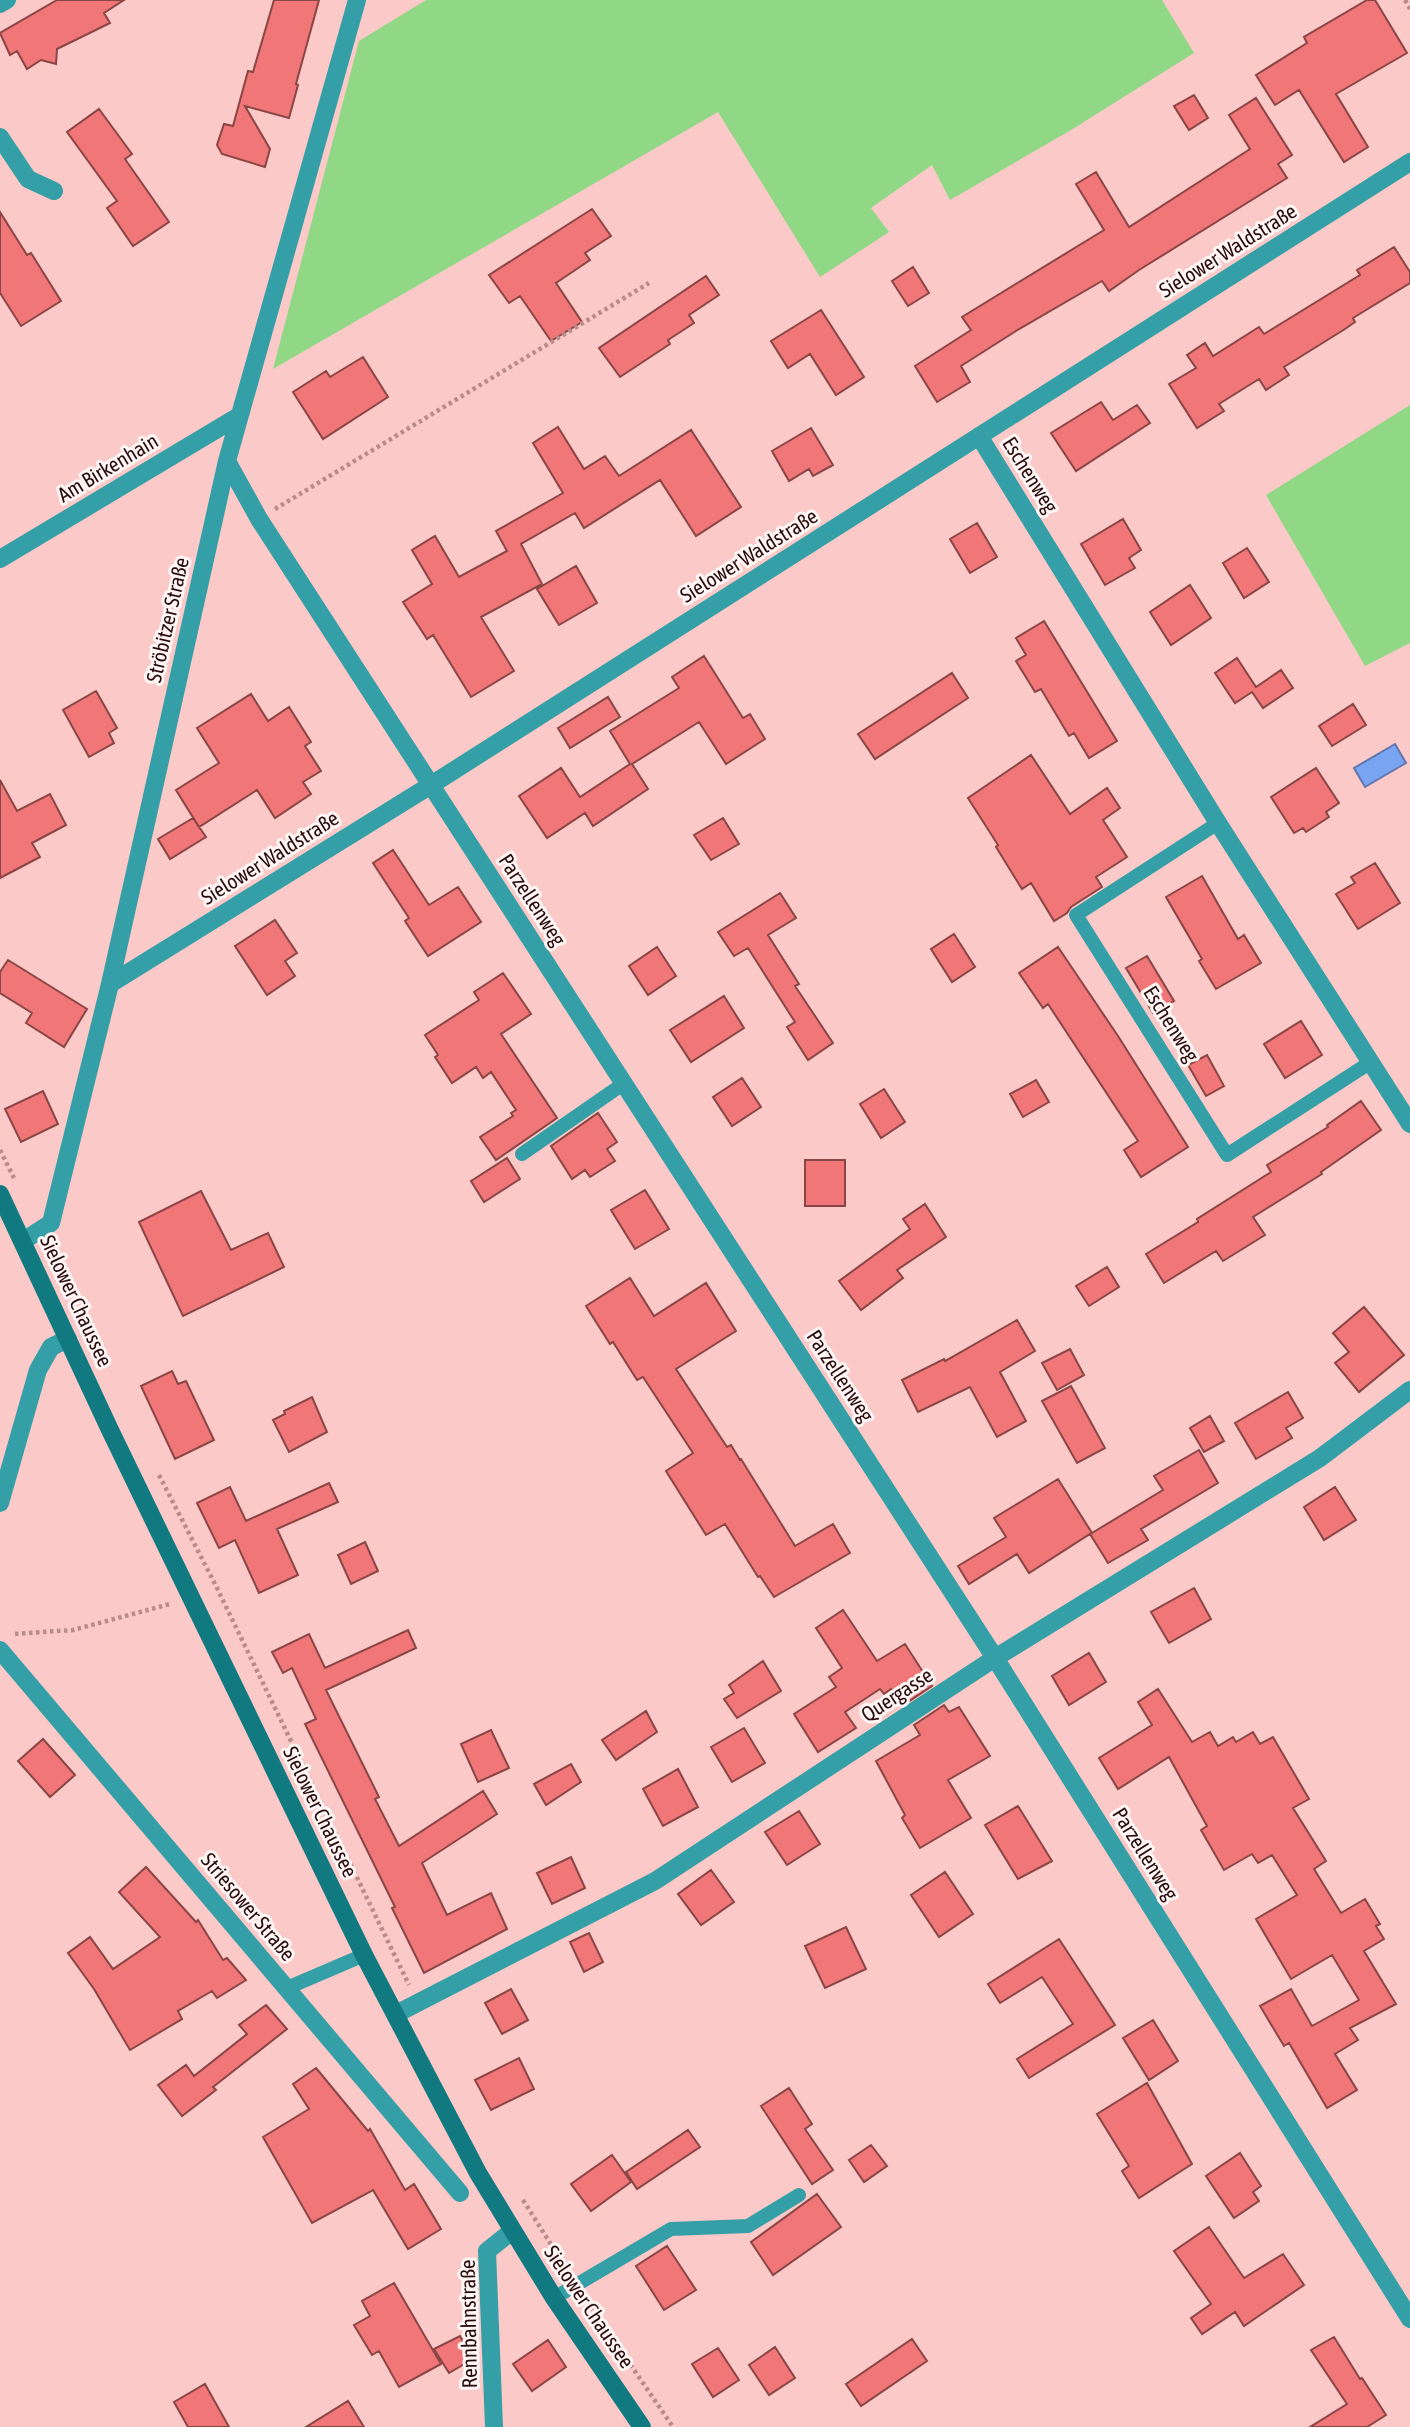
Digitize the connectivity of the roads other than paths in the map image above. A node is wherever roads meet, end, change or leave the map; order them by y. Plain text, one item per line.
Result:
1 (7, 0) edge
2 (357, 0) edge
3 (0, 4) edge
4 (0, 137) edge
5 (1410, 162) edge
6 (54, 191) dead end
7 (239, 416) junction
8 (979, 436) junction
9 (227, 460) junction
10 (0, 559) edge
11 (431, 785) junction
12 (1218, 823) junction
13 (110, 984) junction
14 (1371, 1062) junction
15 (623, 1084) junction
16 (1410, 1124) edge
17 (522, 1154) dead end
18 (0, 1194) edge
19 (23, 1241) junction
20 (68, 1339) junction
21 (1410, 1390) edge
22 (0, 1503) edge
23 (0, 1650) edge
24 (995, 1658) junction
25 (364, 1955) junction
26 (287, 1988) junction
27 (396, 2014) junction
28 (460, 2193) dead end
29 (799, 2195) dead end
30 (512, 2231) junction
31 (554, 2298) junction
32 (1410, 2319) edge
33 (494, 2427) edge
34 (642, 2427) edge

1 - 3 street
2 - 7 street, Ströbitzer Straße
4 - 6 street
5 - 8 street, Sielower Waldstraße
7 - 9 street, Ströbitzer Straße
7 - 10 street, Am Birkenhain
8 - 11 street, Sielower Waldstraße
8 - 12 street, Eschenweg
9 - 11 street, Parzellenweg
9 - 13 street, Ströbitzer Straße
11 - 13 street, Sielower Waldstraße
11 - 15 street, Parzellenweg
12 - 14 street, Eschenweg
12 - 14 lane, Eschenweg
13 - 19 street, Ströbitzer Straße
14 - 16 street, Eschenweg
15 - 17 lane
15 - 24 street, Parzellenweg
18 - 19 main road, Sielower Chaussee
19 - 20 main road, Sielower Chaussee
20 - 22 street
20 - 25 main road, Sielower Chaussee
21 - 24 street, Quergasse
23 - 26 street, Striesower Straße
24 - 27 street, Quergasse
24 - 32 street, Parzellenweg
25 - 26 lane
25 - 27 main road, Sielower Chaussee
26 - 28 street, Striesower Straße
27 - 30 main road, Sielower Chaussee
29 - 31 lane
30 - 31 main road, Sielower Chaussee
30 - 33 street, Rennbahnstraße
31 - 34 main road, Sielower Chaussee

